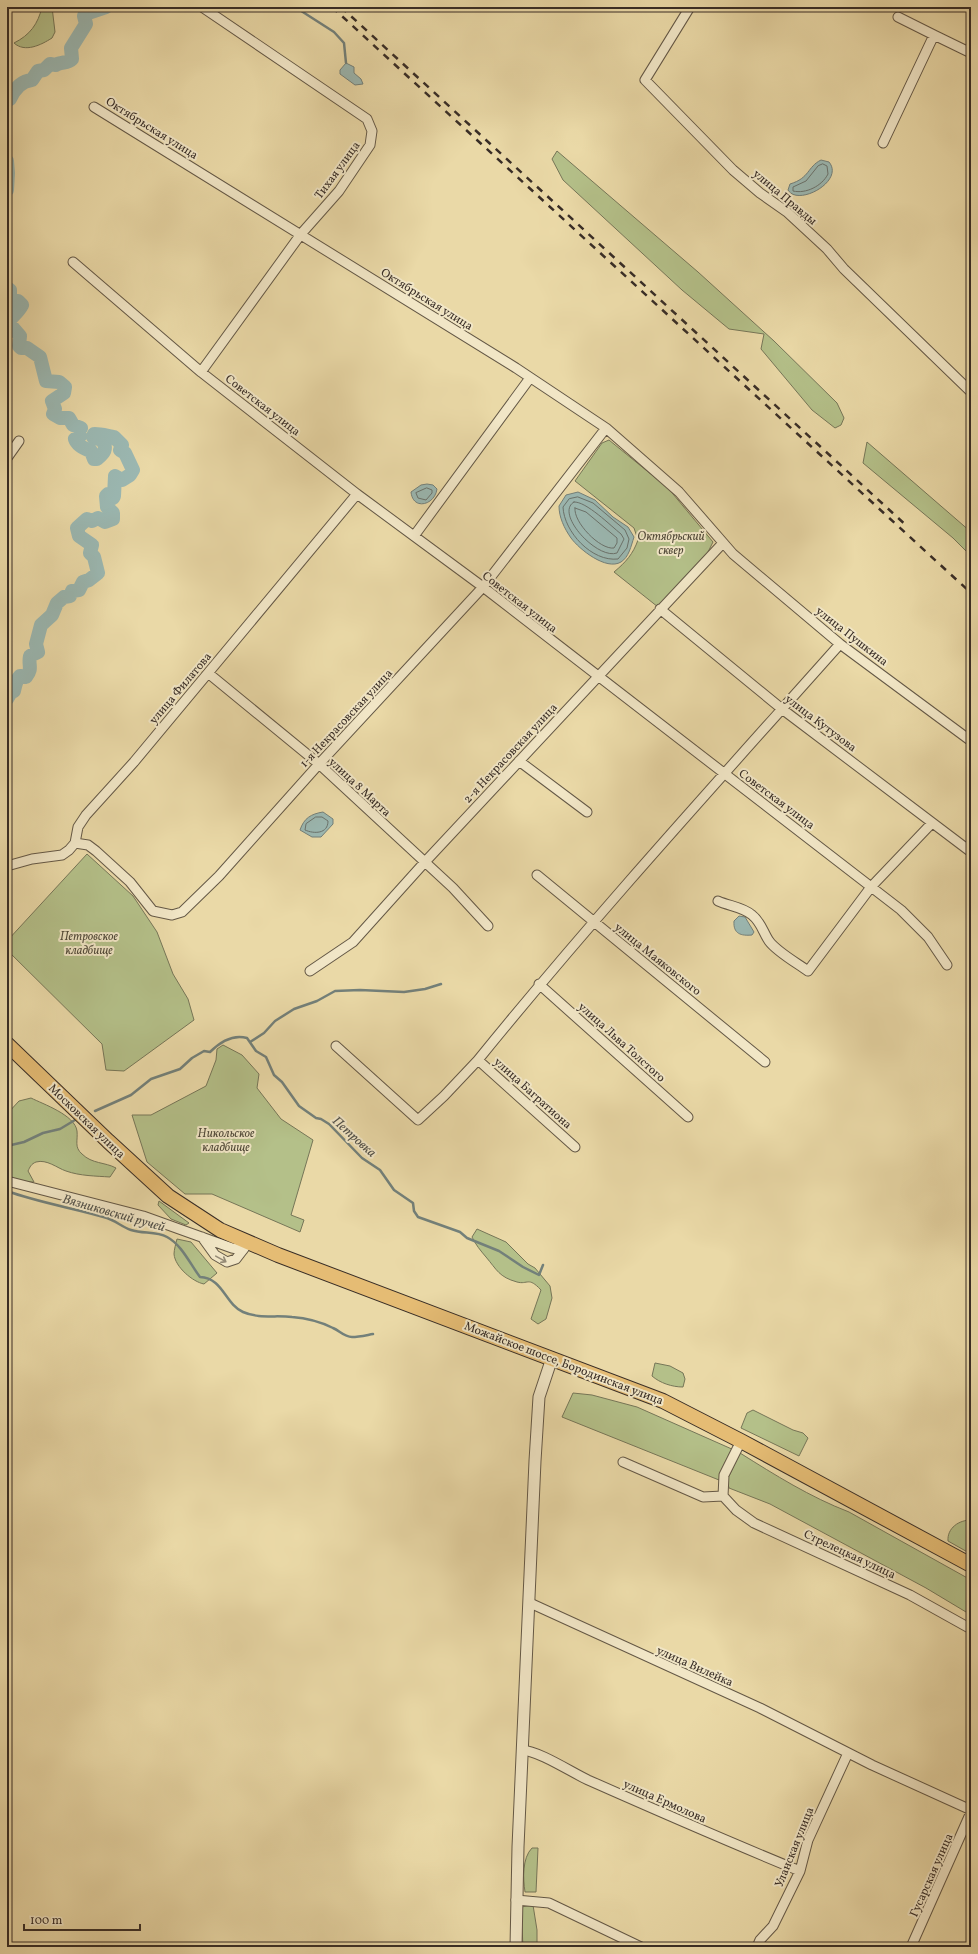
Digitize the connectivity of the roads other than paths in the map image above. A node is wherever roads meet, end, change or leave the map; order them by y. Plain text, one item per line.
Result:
1 (690, 7) edge
2 (202, 8) edge
3 (898, 17) dead end
4 (934, 35) junction
5 (971, 53) edge
6 (94, 107) dead end
7 (883, 142) dead end
8 (301, 234) junction
9 (73, 262) dead end
10 (201, 372) junction
11 (530, 378) junction
12 (971, 392) edge
13 (606, 428) junction
14 (19, 441) dead end
15 (7, 458) edge
16 (357, 494) junction
17 (414, 536) junction
18 (722, 544) junction
19 (483, 587) junction
20 (660, 609) junction
21 (840, 644) junction
22 (208, 673) junction
23 (597, 676) junction
24 (782, 709) junction
25 (971, 741) edge
26 (519, 761) junction
27 (319, 764) junction
28 (724, 773) junction
29 (587, 812) dead end
30 (932, 823) junction
31 (75, 843) junction
32 (971, 852) edge
33 (424, 863) junction
34 (7, 866) edge
35 (537, 875) dead end
36 (872, 887) junction
37 (718, 901) dead end
38 (593, 921) junction
39 (488, 926) dead end
40 (947, 965) dead end
41 (310, 971) dead end
42 (539, 984) junction
43 (7, 1044) edge
44 (336, 1046) dead end
45 (478, 1060) junction
46 (765, 1062) dead end
47 (688, 1117) dead end
48 (575, 1147) dead end
49 (7, 1181) edge
50 (168, 1196) joint
51 (202, 1237) junction
52 (246, 1246) junction
53 (552, 1358) junction
54 (741, 1441) junction
55 (623, 1462) dead end
56 (723, 1496) junction
57 (971, 1564) edge
58 (530, 1603) junction
59 (971, 1629) edge
60 (522, 1750) junction
61 (848, 1753) junction
62 (971, 1811) edge
63 (800, 1871) junction
64 (516, 1900) junction
65 (516, 1947) edge
66 (641, 1947) edge
67 (757, 1947) edge
68 (911, 1947) edge

1 - 12 street, улица Правды
2 - 8 street, Тихая улица
3 - 4 street
4 - 5 street
4 - 7 street
6 - 8 street, Октябрьская улица
8 - 10 street, Тихая улица
8 - 11 street, Октябрьская улица
9 - 10 street, Советская улица
10 - 16 street, Советская улица
11 - 13 street, Октябрьская улица
11 - 17 street
13 - 18 street, Октябрьская улица
13 - 19 street, 1-я Некрасовская улица
14 - 15 street
16 - 17 street, Советская улица
16 - 22 street, улица Филатова
17 - 19 street, Советская улица
18 - 20 street, 2-я Некрасовская улица
18 - 21 street, улица Пушкина
19 - 23 street, Советская улица
19 - 27 street, 1-я Некрасовская улица
20 - 23 street, 2-я Некрасовская улица
20 - 24 street, улица Кутузова
21 - 24 street
21 - 25 street, улица Пушкина
22 - 27 street, улица 8 Марта
22 - 31 street, улица Филатова
23 - 26 street, 2-я Некрасовская улица
23 - 28 street, Советская улица
24 - 28 street
24 - 30 street, улица Кутузова
26 - 29 street
26 - 33 street, 2-я Некрасовская улица
27 - 31 street, 1-я Некрасовская улица
27 - 33 street, улица 8 Марта
28 - 36 street, Советская улица
28 - 38 street
30 - 32 street, улица Кутузова
30 - 36 street
31 - 34 street
33 - 39 street, улица 8 Марта
33 - 41 street, 2-я Некрасовская улица
35 - 38 street, улица Маяковского
36 - 37 street
36 - 40 street, Советская улица
38 - 42 street
38 - 46 street, улица Маяковского
42 - 45 street
42 - 47 street, улица Льва Толстого
43 - 50 main road, Московская улица
44 - 45 street, улица Багратиона
45 - 48 street, улица Багратиона
49 - 51 street
50 - 52 main road, Можайское шоссе, Бородинская улица
51 - 52 street
51 -> 52 street
52 - 53 main road, Можайское шоссе, Бородинская улица
53 - 54 main road, Можайское шоссе, Бородинская улица
53 - 58 street
54 - 56 street
54 - 57 main road, Можайское шоссе, Бородинская улица
55 - 56 street
56 - 59 street, Стрелецкая улица
58 - 60 street
58 - 61 street, улица Вилейка
60 - 63 street, улица Ермолова
60 - 64 street
61 - 62 street, улица Вилейка
61 - 63 street, Уланская улица
62 - 68 street, Гусарская улица
63 - 67 street, Уланская улица
64 - 65 street
64 - 66 street

